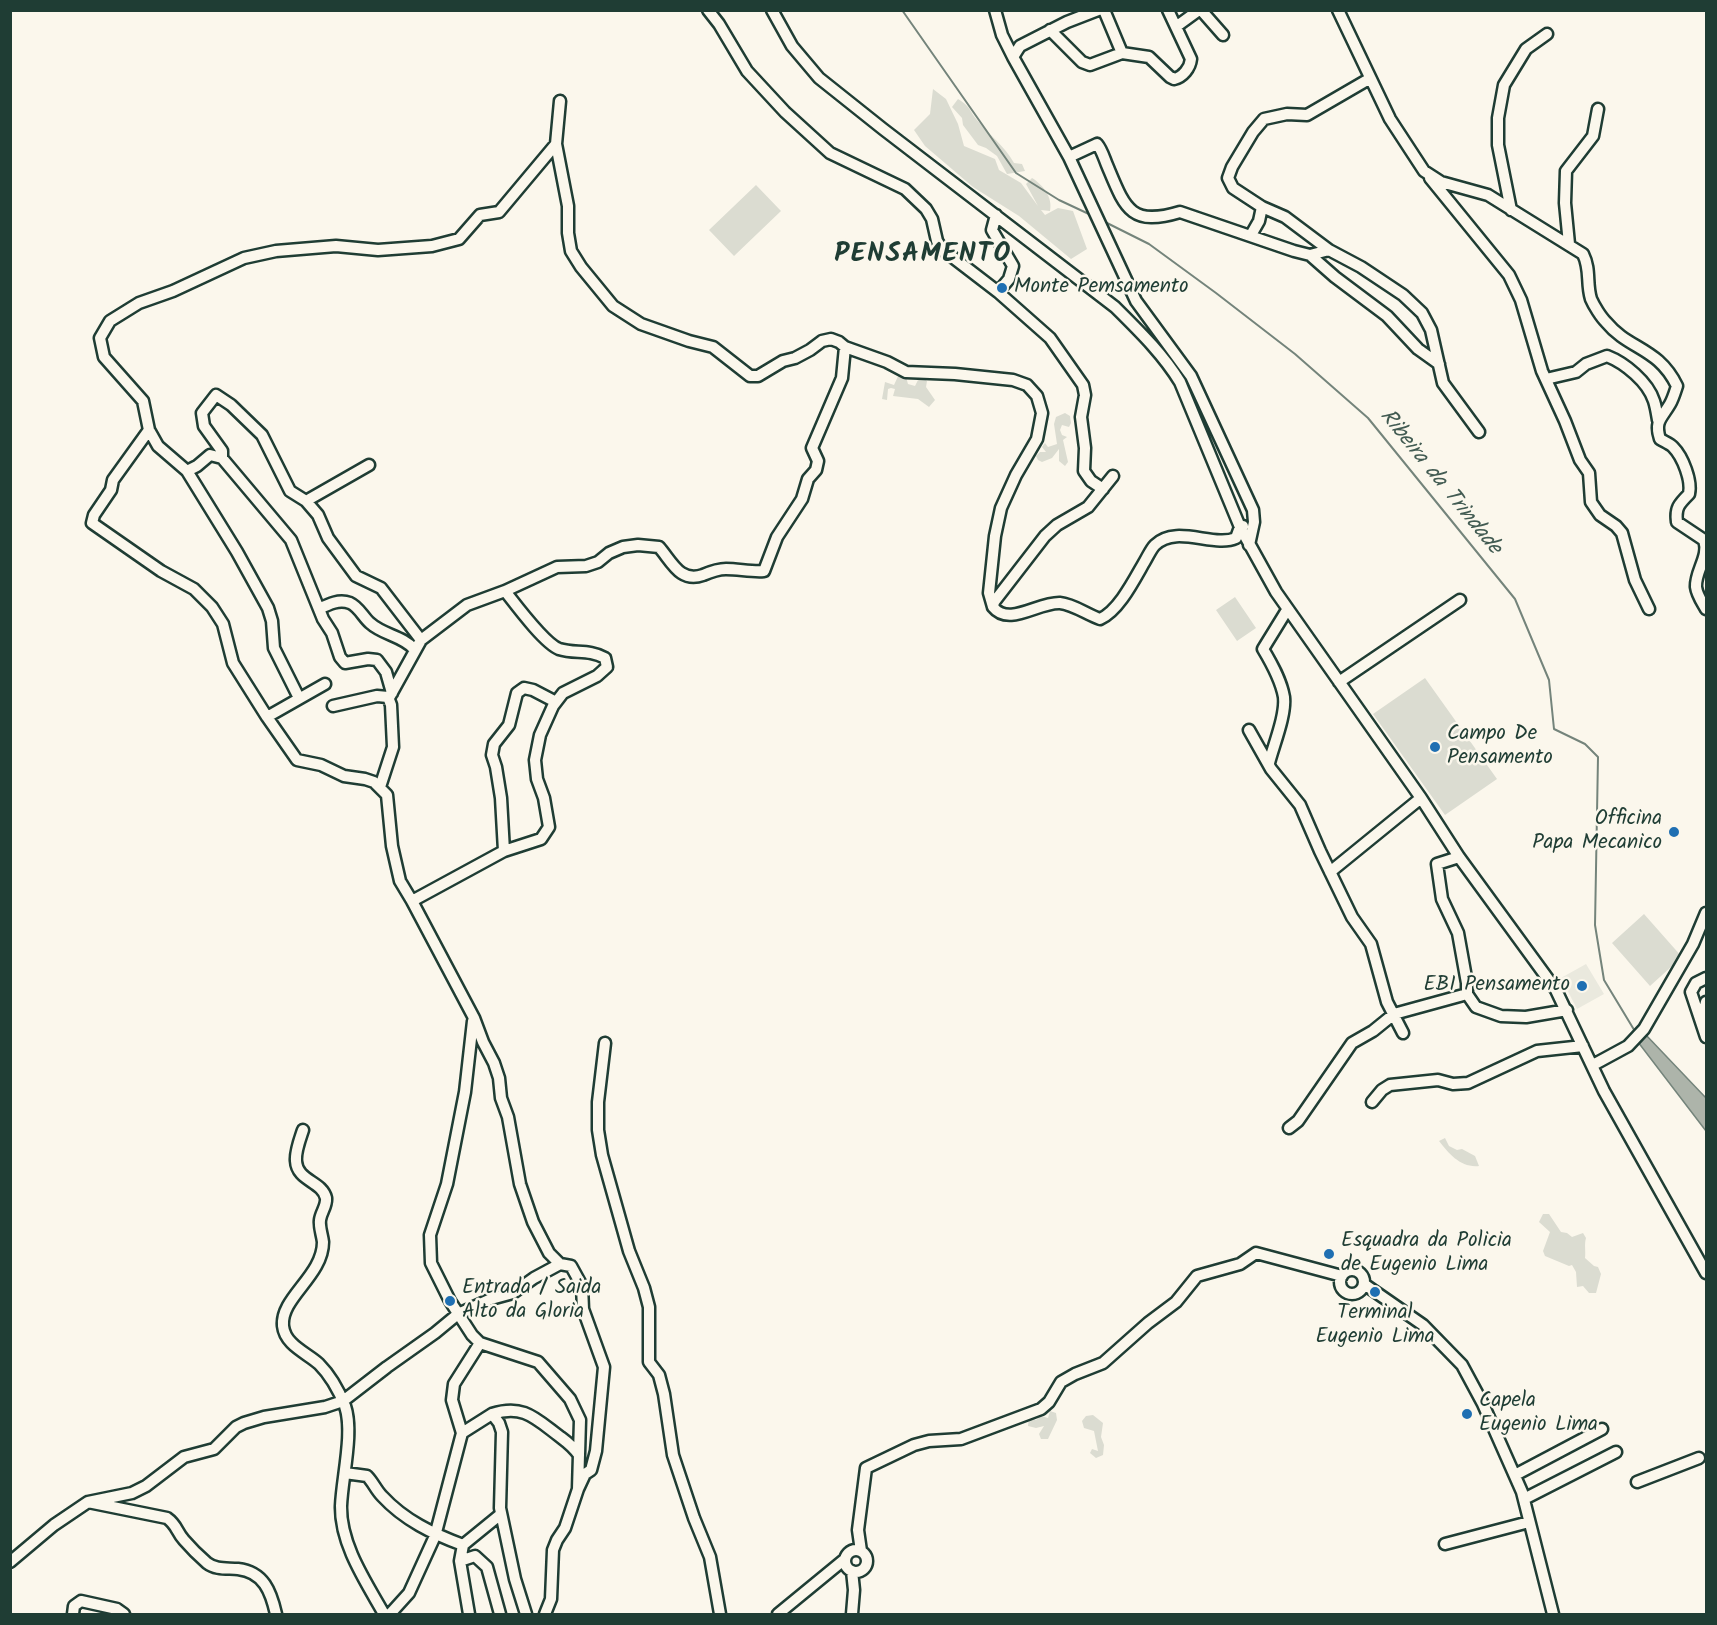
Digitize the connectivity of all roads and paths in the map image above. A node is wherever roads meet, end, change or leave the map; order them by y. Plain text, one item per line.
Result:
1 (708, 10) edge
2 (772, 10) edge
3 (995, 10) edge
4 (1098, 10) edge
5 (1104, 10) edge
6 (1168, 10) edge
7 (1200, 10) edge
8 (1338, 10) edge
9 (1177, 26) junction
10 (1050, 30) junction
11 (1547, 34) dead end
12 (1222, 35) dead end
13 (1122, 53) junction
14 (1013, 57) junction
15 (1369, 79) junction
16 (560, 101) dead end
17 (1598, 109) dead end
18 (556, 144) junction
19 (1069, 157) junction
20 (1424, 171) junction
21 (1262, 207) junction
22 (1511, 210) junction
23 (996, 215) junction
24 (1251, 235) junction
25 (1569, 244) junction
26 (1329, 250) junction
27 (1310, 255) junction
28 (998, 292) junction
29 (845, 347) junction
30 (1439, 364) junction
31 (1546, 378) junction
32 (1658, 420) junction
33 (149, 430) junction
34 (1479, 432) dead end
35 (222, 458) junction
36 (369, 465) dead end
37 (187, 471) junction
38 (1113, 476) dead end
39 (1103, 489) junction
40 (306, 501) junction
41 (1254, 522) junction
42 (1240, 528) junction
43 (1249, 545) junction
44 (1706, 548) edge
45 (505, 591) junction
46 (1460, 600) dead end
47 (993, 607) junction
48 (319, 609) junction
49 (1649, 609) dead end
50 (1707, 609) edge
51 (1287, 610) junction
52 (417, 644) junction
53 (1339, 682) junction
54 (325, 684) dead end
55 (390, 695) junction
56 (299, 698) junction
57 (556, 702) junction
58 (333, 706) dead end
59 (267, 717) junction
60 (1249, 730) dead end
61 (1269, 763) junction
62 (380, 787) junction
63 (1421, 798) junction
64 (504, 851) junction
65 (1459, 857) junction
66 (1330, 872) junction
67 (412, 901) junction
68 (1707, 913) edge
69 (1707, 978) edge
70 (1467, 994) junction
71 (1707, 1002) edge
72 (1567, 1010) junction
73 (1394, 1014) junction
74 (474, 1018) junction
75 (1702, 1019) junction
76 (1403, 1033) dead end
77 (1707, 1037) edge
78 (605, 1043) dead end
79 (1582, 1046) junction
80 (1593, 1065) junction
81 (1372, 1102) dead end
82 (1289, 1128) dead end
83 (303, 1130) dead end
84 (560, 1264) junction
85 (1707, 1273) edge
86 (1342, 1276) junction
87 (1364, 1284) junction
88 (458, 1314) junction
89 (480, 1343) junction
90 (343, 1401) junction
91 (492, 1414) junction
92 (1602, 1430) dead end
93 (462, 1433) junction
94 (1616, 1452) dead end
95 (579, 1455) junction
96 (1699, 1458) dead end
97 (345, 1473) junction
98 (1515, 1475) junction
99 (1637, 1482) dead end
100 (578, 1488) junction
101 (1524, 1499) junction
102 (88, 1503) junction
103 (501, 1514) junction
104 (1530, 1522) junction
105 (858, 1530) junction
106 (435, 1536) junction
107 (1445, 1544) dead end
108 (463, 1545) junction
109 (861, 1551) junction
110 (847, 1555) junction
111 (460, 1561) junction
112 (10, 1562) edge
113 (865, 1567) junction
114 (851, 1571) junction
115 (821, 1579) junction
116 (854, 1590) junction
117 (73, 1614) edge
118 (124, 1614) edge
119 (276, 1614) edge
120 (384, 1614) edge
121 (390, 1614) edge
122 (469, 1614) edge
123 (500, 1614) edge
124 (526, 1614) edge
125 (542, 1614) edge
126 (720, 1614) edge
127 (778, 1614) edge
128 (852, 1614) edge
129 (1553, 1614) edge

1 - 28 street
2 - 23 street
3 - 14 street
4 - 10 street
5 - 13 street
6 - 9 street
7 - 9 street
7 - 12 street
8 - 15 street
9 - 13 street
10 - 13 street
10 - 14 street
11 - 22 street
14 - 19 street
15 - 20 street
15 - 21 street
16 - 18 street
17 - 25 street
18 - 29 street
18 - 33 street
19 - 24 street
19 - 41 street
20 - 22 street
20 - 31 street
21 - 24 street
21 - 26 street
22 - 25 street
23 - 28 street
23 - 42 street
24 - 27 street
25 - 32 street
26 - 27 street
26 - 30 street
27 - 30 street
28 - 39 street
29 - 45 street
29 - 47 street
30 - 34 street
31 - 32 street
31 - 49 street
32 - 44 street
33 - 37 street
33 - 59 street
35 - 37 street
35 - 40 street
35 - 48 street
36 - 40 street
37 - 56 street
38 - 39 street
39 - 47 street
40 - 52 street
41 - 42 street
41 - 43 street
42 - 43 street
42 - 47 street
43 - 51 street
44 - 50 street
45 - 52 street
45 - 57 street
46 - 53 street
48 - 52 street
48 - 55 street
51 - 53 street
51 - 61 street
52 - 55 street
53 - 63 street
54 - 56 street
55 - 58 street
55 - 62 street
56 - 59 street
57 - 64 street
57 - 64 street
59 - 62 street
60 - 61 street
61 - 66 street
62 - 67 street
63 - 65 street
63 - 66 street
64 - 67 street
65 - 70 street
65 - 72 street
66 - 73 street
67 - 74 street
68 - 80 street
69 - 75 street
70 - 72 street
70 - 73 street
71 - 75 street
72 - 79 street
73 - 76 street
73 - 82 street
74 - 84 street
74 - 88 street
75 - 77 street
78 - 126 street
79 - 80 street
79 - 81 street
80 - 85 street
83 - 90 street
84 - 88 street
84 - 100 street
86 - 87 street
86 - 87 street
86 - 105 street
87 - 98 street
88 - 89 street
88 - 90 street
89 - 93 street
89 - 95 street
90 - 97 street
90 - 102 street
91 - 93 street
91 - 95 street
91 - 103 street
92 - 98 street
93 - 106 street
94 - 101 street
95 - 100 street
96 - 99 street
97 - 106 street
97 - 120 street
98 - 101 street
100 - 125 street
101 - 104 street
102 - 112 street
102 - 119 street
103 - 108 street
103 - 124 street
104 - 107 street
104 - 129 street
105 - 109 street
105 - 110 street
106 - 108 street
106 - 121 street
108 - 111 street
109 - 110 street
109 - 113 street
110 - 114 street
110 - 115 street
111 - 122 street
111 - 123 street
113 - 114 street
113 - 116 street
114 - 115 street
114 - 116 street
115 - 127 street
116 - 128 street
117 - 118 street

